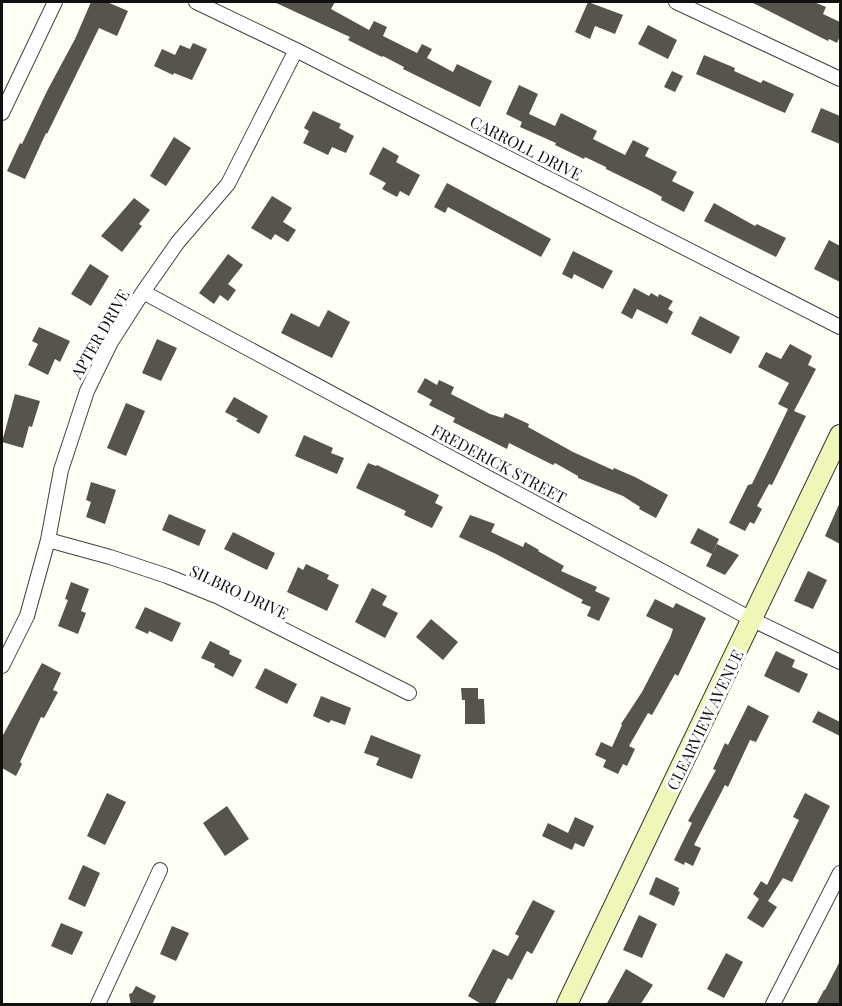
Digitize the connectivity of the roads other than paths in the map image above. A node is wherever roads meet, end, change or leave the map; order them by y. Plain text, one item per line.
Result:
1 (55, 2) edge
2 (196, 2) edge
3 (676, 2) edge
4 (296, 50) junction
5 (840, 79) edge
6 (2, 113) edge
7 (143, 292) junction
8 (840, 327) edge
9 (840, 435) edge
10 (48, 540) junction
11 (753, 620) junction
12 (840, 662) edge
13 (2, 666) edge
14 (409, 693) dead end
15 (160, 870) dead end
16 (840, 873) edge
17 (98, 1005) edge
18 (567, 1005) edge
19 (773, 1005) edge

1 - 6 street
2 - 4 street, CARROLL DRIVE
3 - 5 street
4 - 7 street, APTER DRIVE
4 - 8 street, CARROLL DRIVE
7 - 10 street, APTER DRIVE
7 - 11 street, FREDERICK STREET
9 - 11 street, CLEARVIEW AVENUE
10 - 13 street, APTER DRIVE
10 - 14 street, SILBRO DRIVE
11 - 12 street, FREDERICK STREET
11 - 18 street, CLEARVIEW AVENUE
15 - 17 street
16 - 19 street

